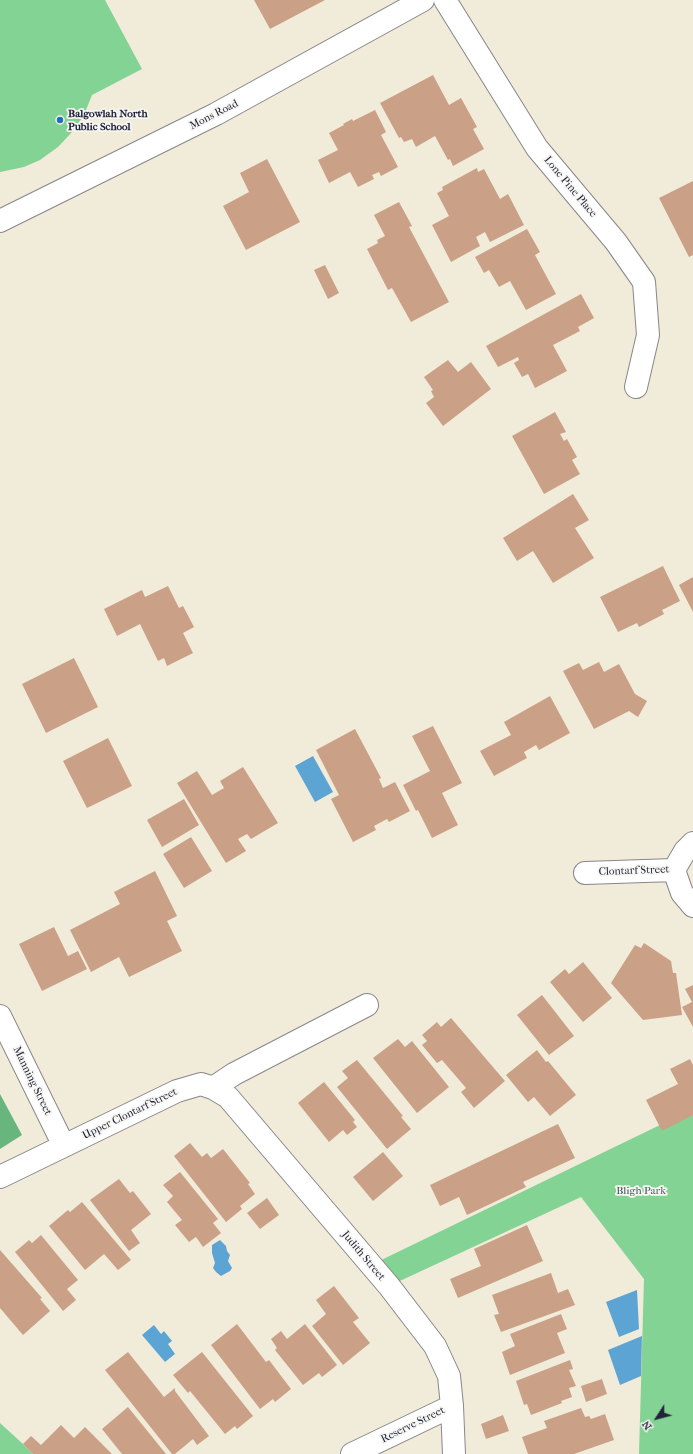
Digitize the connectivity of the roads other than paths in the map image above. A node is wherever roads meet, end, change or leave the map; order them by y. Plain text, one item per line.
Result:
1 (445, 0) edge
2 (409, 3) edge
3 (0, 221) edge
4 (636, 387) dead end
5 (693, 843) edge
6 (674, 870) junction
7 (585, 873) dead end
8 (693, 906) edge
9 (366, 1005) dead end
10 (0, 1016) edge
11 (213, 1088) junction
12 (64, 1146) junction
13 (0, 1177) edge
14 (452, 1406) junction
15 (352, 1454) edge
16 (454, 1454) edge

1 - 4 street, Lone Pine Place
2 - 3 street, Mons Road
5 - 6 street, Clontarf Street
6 - 7 street, Clontarf Street
6 - 8 street
9 - 11 street
10 - 12 street, Manning Street
11 - 12 street, Upper Clontarf Street
11 - 14 street, Judith Street
12 - 13 street, Upper Clontarf Street
14 - 15 street, Reserve Street
14 - 16 street, Judith Street

